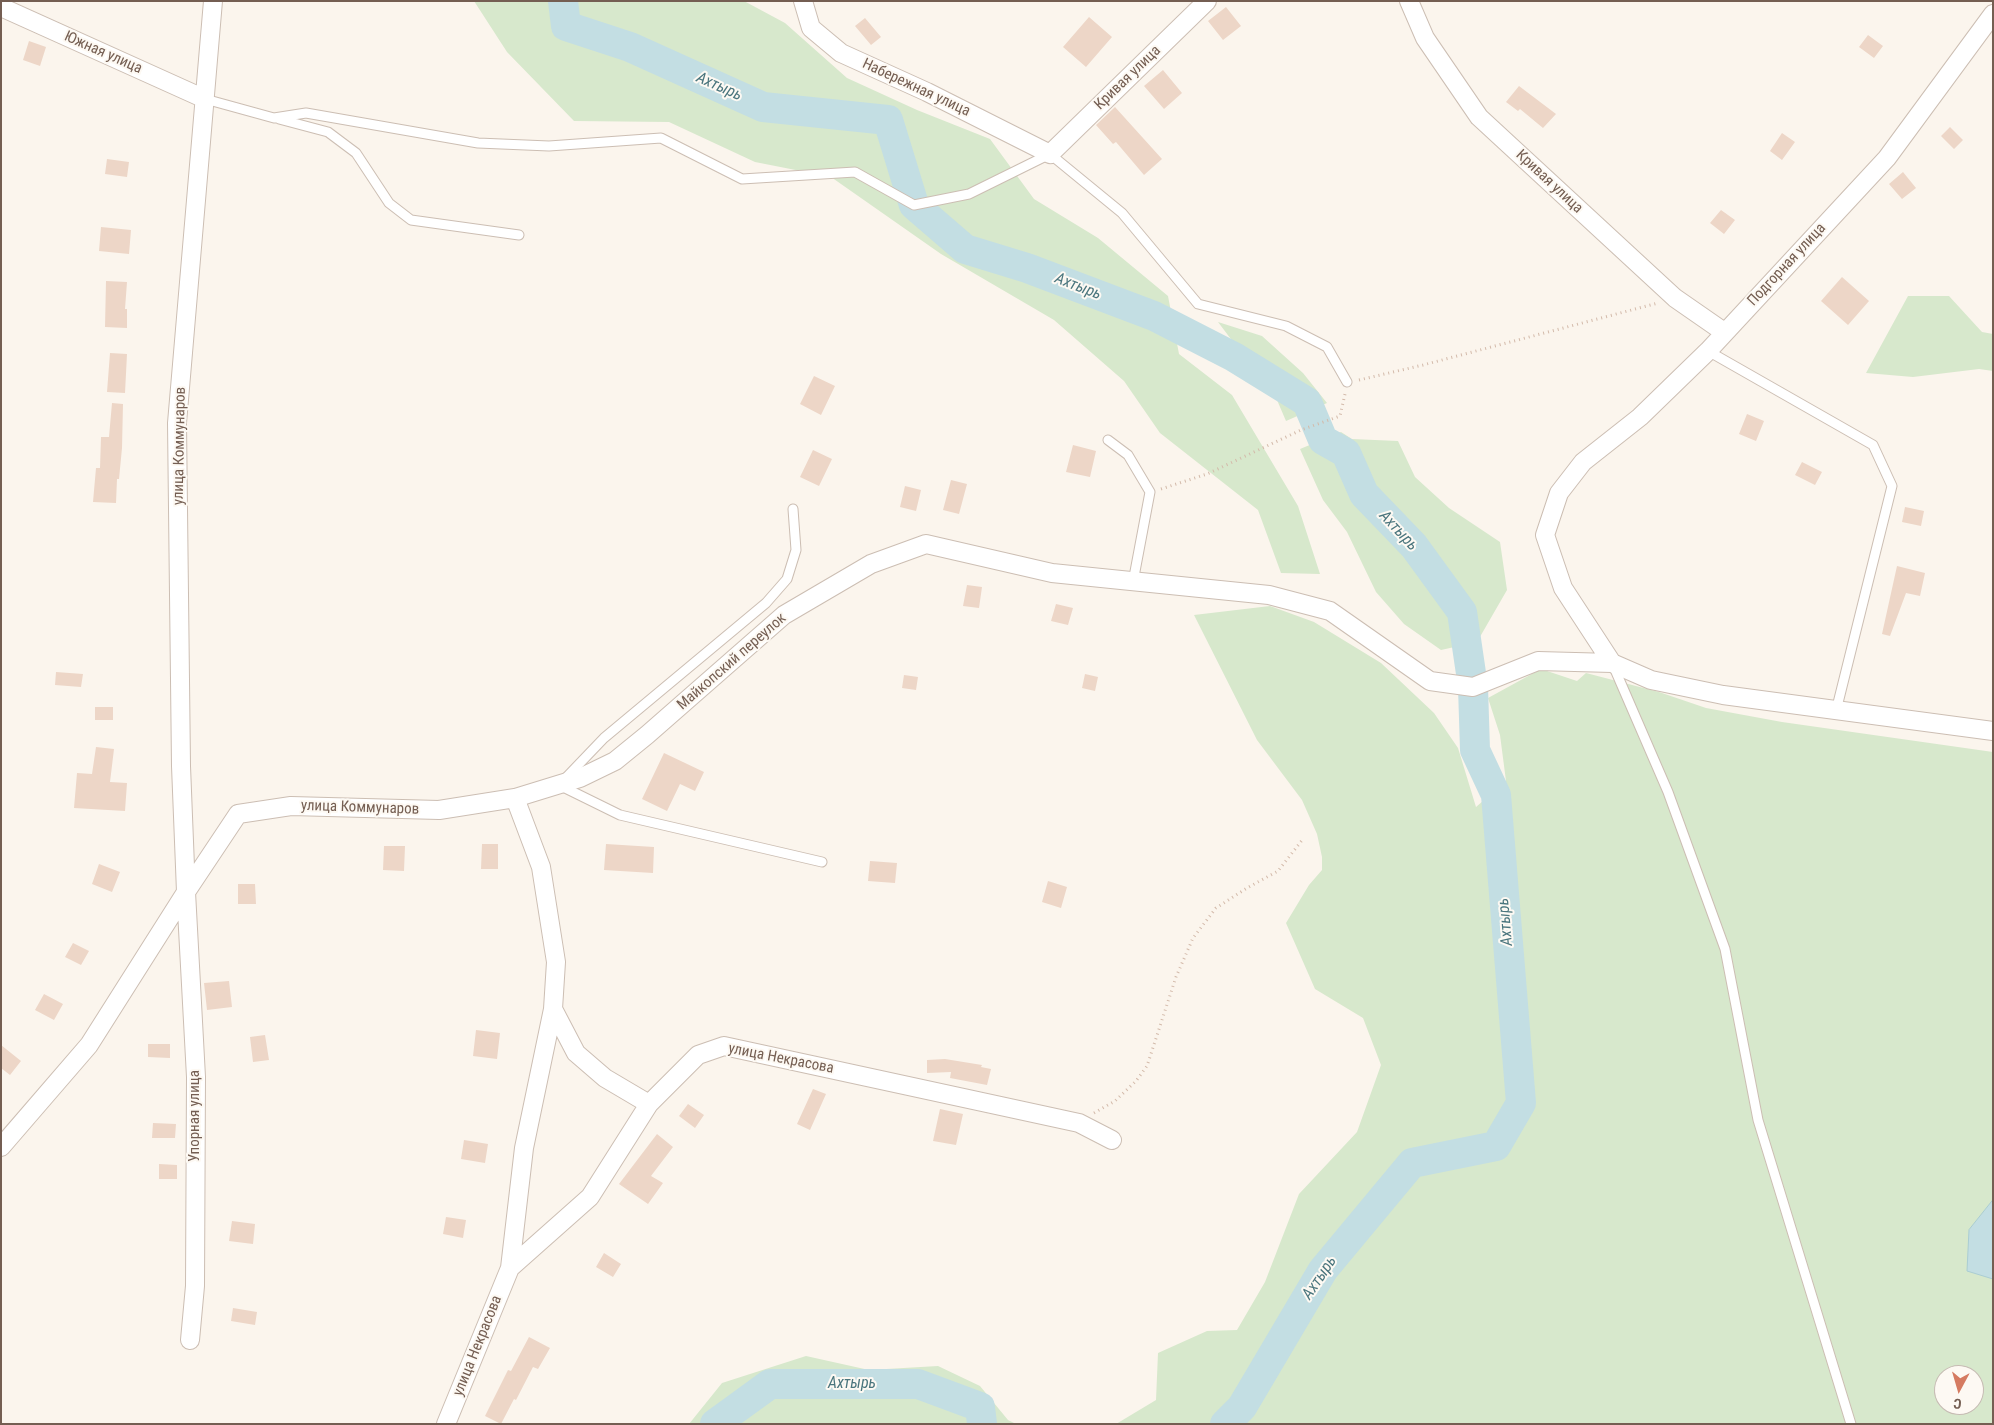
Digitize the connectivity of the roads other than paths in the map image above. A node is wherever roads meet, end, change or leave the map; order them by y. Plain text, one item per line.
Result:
1 (213, 1) edge
2 (803, 1) edge
3 (1206, 1) edge
4 (1409, 1) edge
5 (1, 7) edge
6 (1993, 14) edge
7 (205, 99) junction
8 (274, 118) junction
9 (1050, 154) junction
10 (519, 235) dead end
11 (1724, 332) junction
12 (1708, 351) junction
13 (1347, 382) road end
14 (1108, 440) dead end
15 (793, 509) dead end
16 (1133, 582) junction
17 (1612, 663) junction
18 (1836, 711) junction
19 (1993, 731) edge
20 (559, 785) junction
21 (515, 798) junction
22 (822, 862) dead end
23 (186, 892) junction
24 (553, 1009) junction
25 (649, 1104) junction
26 (1112, 1140) dead end
27 (1, 1147) edge
28 (510, 1268) junction
29 (190, 1340) dead end
30 (446, 1424) edge
31 (1851, 1424) edge

1 - 7 street, улица Коммунаров
2 - 9 street, Набережная улица
3 - 9 street, Кривая улица
4 - 11 street, Кривая улица
5 - 7 street, Южная улица
6 - 11 street, Подгорная улица
7 - 8 lane
7 - 23 street, улица Коммунаров
8 - 9 lane
8 - 10 lane
9 - 13 lane
11 - 12 street, Подгорная улица
12 - 17 street, Подгорная улица
12 - 18 lane
14 - 16 lane
15 - 20 lane
16 - 17 street, Майкопский переулок
16 - 20 street, Майкопский переулок
17 - 18 street
17 - 31 lane
18 - 19 street
20 - 21 street, Майкопский переулок
20 - 22 lane
21 - 23 street, улица Коммунаров
21 - 24 street, улица Некрасова
23 - 27 street, улица Коммунаров
23 - 29 street, Упорная улица
24 - 25 street
24 - 28 street, улица Некрасова
25 - 26 street, улица Некрасова
25 - 28 street, улица Некрасова
28 - 30 street, улица Некрасова

